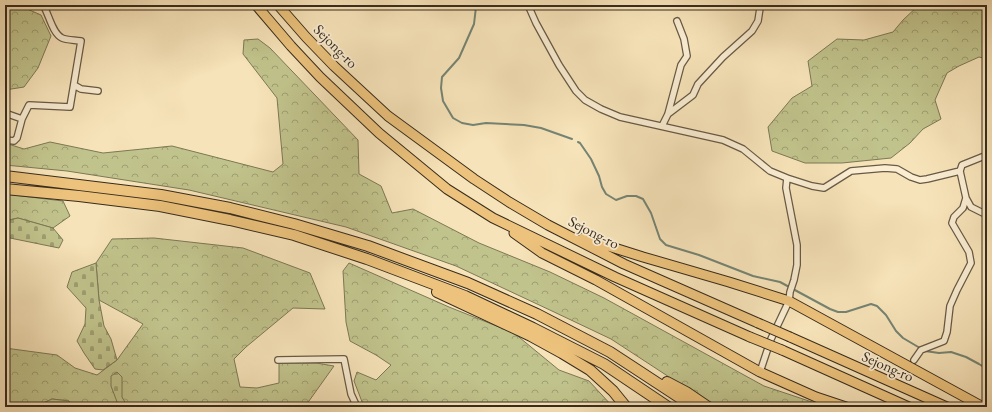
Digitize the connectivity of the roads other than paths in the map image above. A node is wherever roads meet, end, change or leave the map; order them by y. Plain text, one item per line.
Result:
1 (43, 5) edge
2 (256, 5) edge
3 (278, 5) edge
4 (528, 5) edge
5 (764, 5) edge
6 (677, 21) dead end
7 (74, 85) junction
8 (98, 91) dead end
9 (5, 113) edge
10 (668, 114) junction
11 (22, 119) junction
12 (662, 126) junction
13 (6, 140) edge
14 (987, 155) edge
15 (960, 171) junction
16 (5, 176) edge
17 (787, 178) junction
18 (5, 189) edge
19 (966, 198) junction
20 (987, 215) edge
21 (494, 218) junction
22 (548, 225) junction
23 (366, 259) junction
24 (789, 296) junction
25 (610, 352) junction
26 (278, 360) dead end
27 (914, 360) dead end
28 (760, 372) junction
29 (357, 407) edge
30 (626, 407) edge
31 (668, 407) edge
32 (694, 407) edge
33 (708, 407) edge
34 (846, 407) edge
35 (909, 407) edge
36 (946, 407) edge
37 (984, 407) edge

1 - 7 street
2 - 21 highway, Sejong-ro
3 - 22 highway, Sejong-ro
4 - 12 street
5 - 10 street
6 - 10 street
7 - 8 street
7 - 11 street
9 - 11 street
10 - 12 street
11 - 13 street
12 - 17 street
14 - 15 street
15 - 17 street
15 - 19 street
16 - 25 highway
17 - 24 street
18 - 23 highway
19 - 20 street
19 - 27 street
21 - 28 highway
21 - 35 highway, Sejong-ro, bridge
22 - 24 highway
22 - 36 highway, Sejong-ro, bridge
23 - 30 highway
23 - 31 highway
24 - 28 street
24 - 37 highway
25 - 32 highway
25 - 33 highway
26 - 29 street
28 - 34 highway

